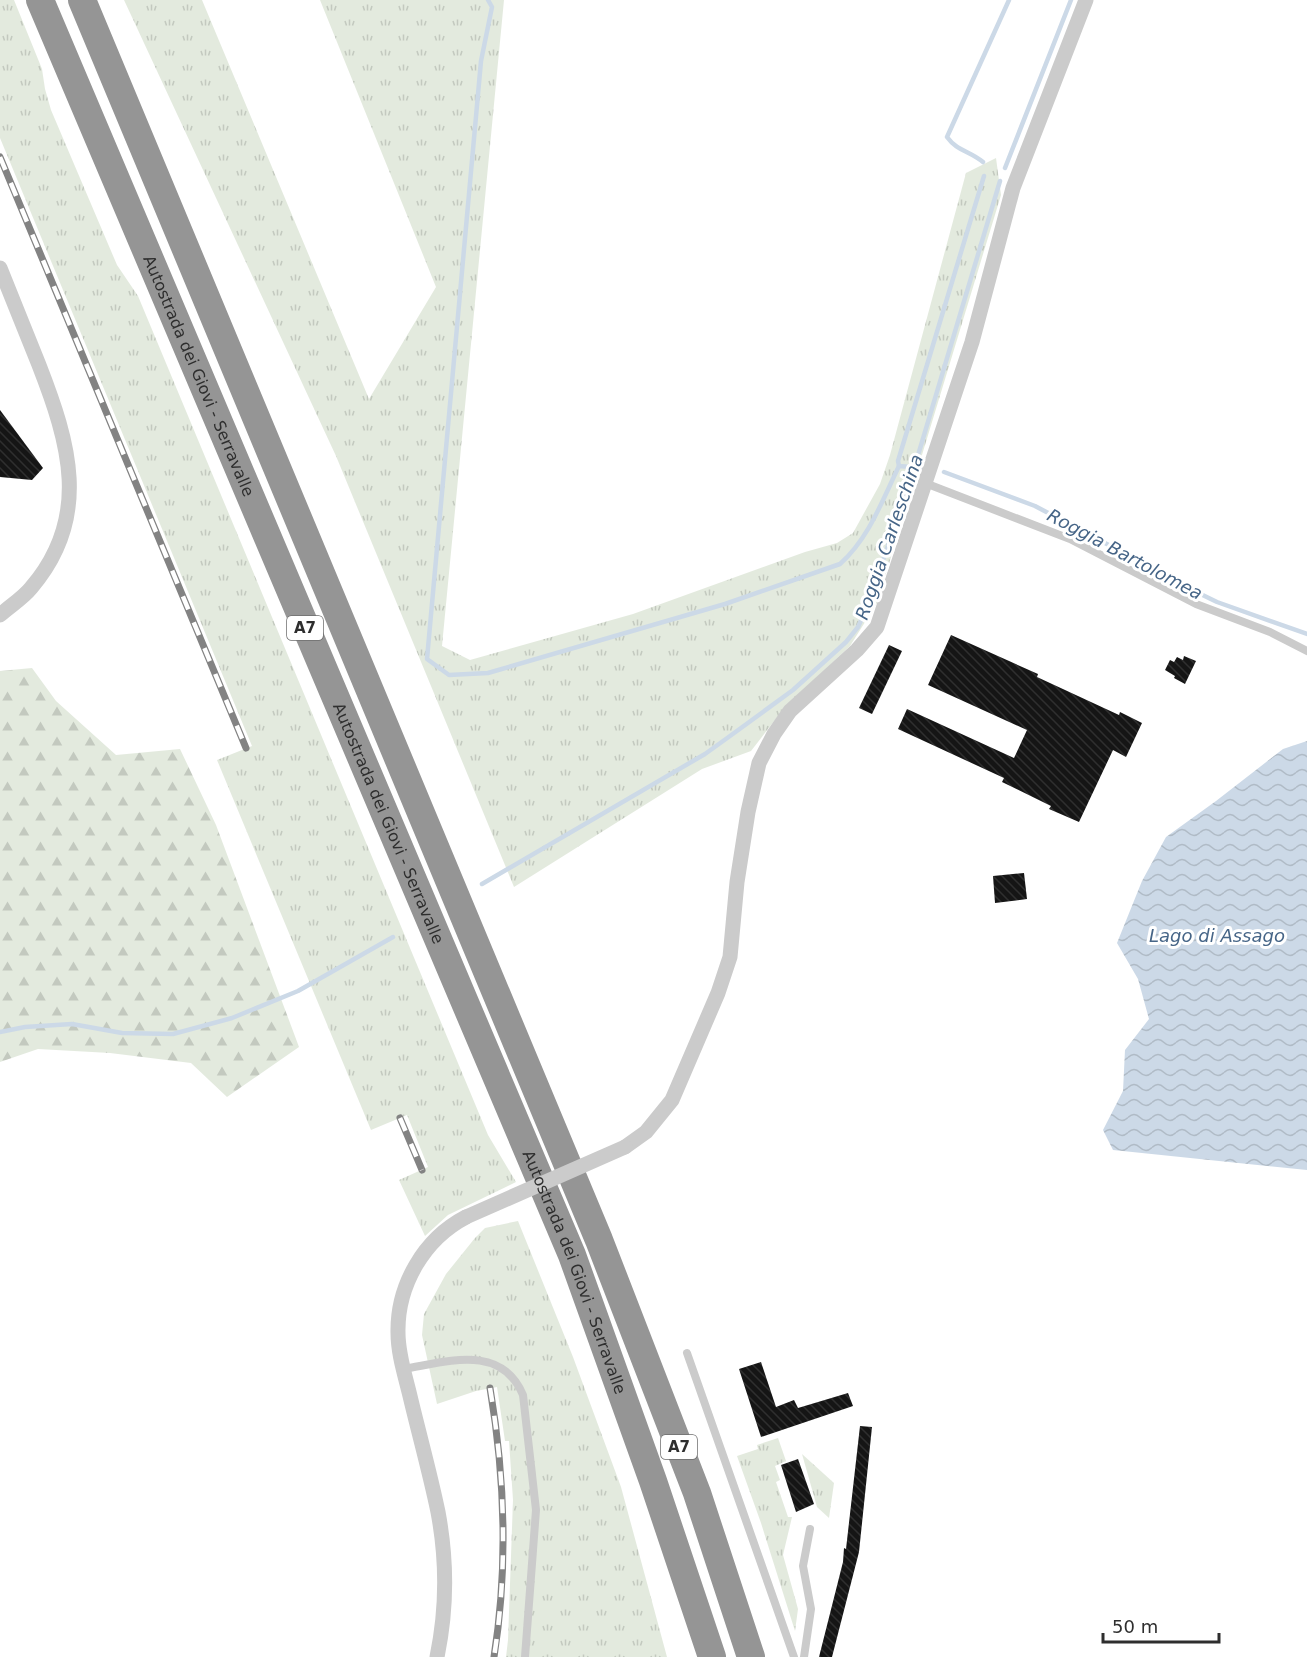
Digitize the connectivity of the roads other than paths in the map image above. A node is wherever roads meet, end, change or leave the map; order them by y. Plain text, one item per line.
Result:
1 (40, 0) edge
2 (82, 0) edge
3 (1086, 0) edge
4 (0, 268) edge
5 (925, 483) junction
6 (3, 611) edge
7 (1307, 651) edge
8 (687, 1353) dead end
9 (403, 1369) junction
10 (810, 1529) dead end
11 (437, 1657) edge
12 (525, 1657) edge
13 (712, 1657) edge
14 (751, 1657) edge
15 (794, 1657) edge
16 (804, 1657) edge

1 - 13 highway, Autostrada dei Giovi - Serravalle / A7
2 - 14 highway, Autostrada dei Giovi - Serravalle / A7
3 - 5 street
4 - 6 street
5 - 7 lane
5 - 9 street, bridge
8 - 15 lane
9 - 11 street
9 - 12 lane
10 - 16 lane

